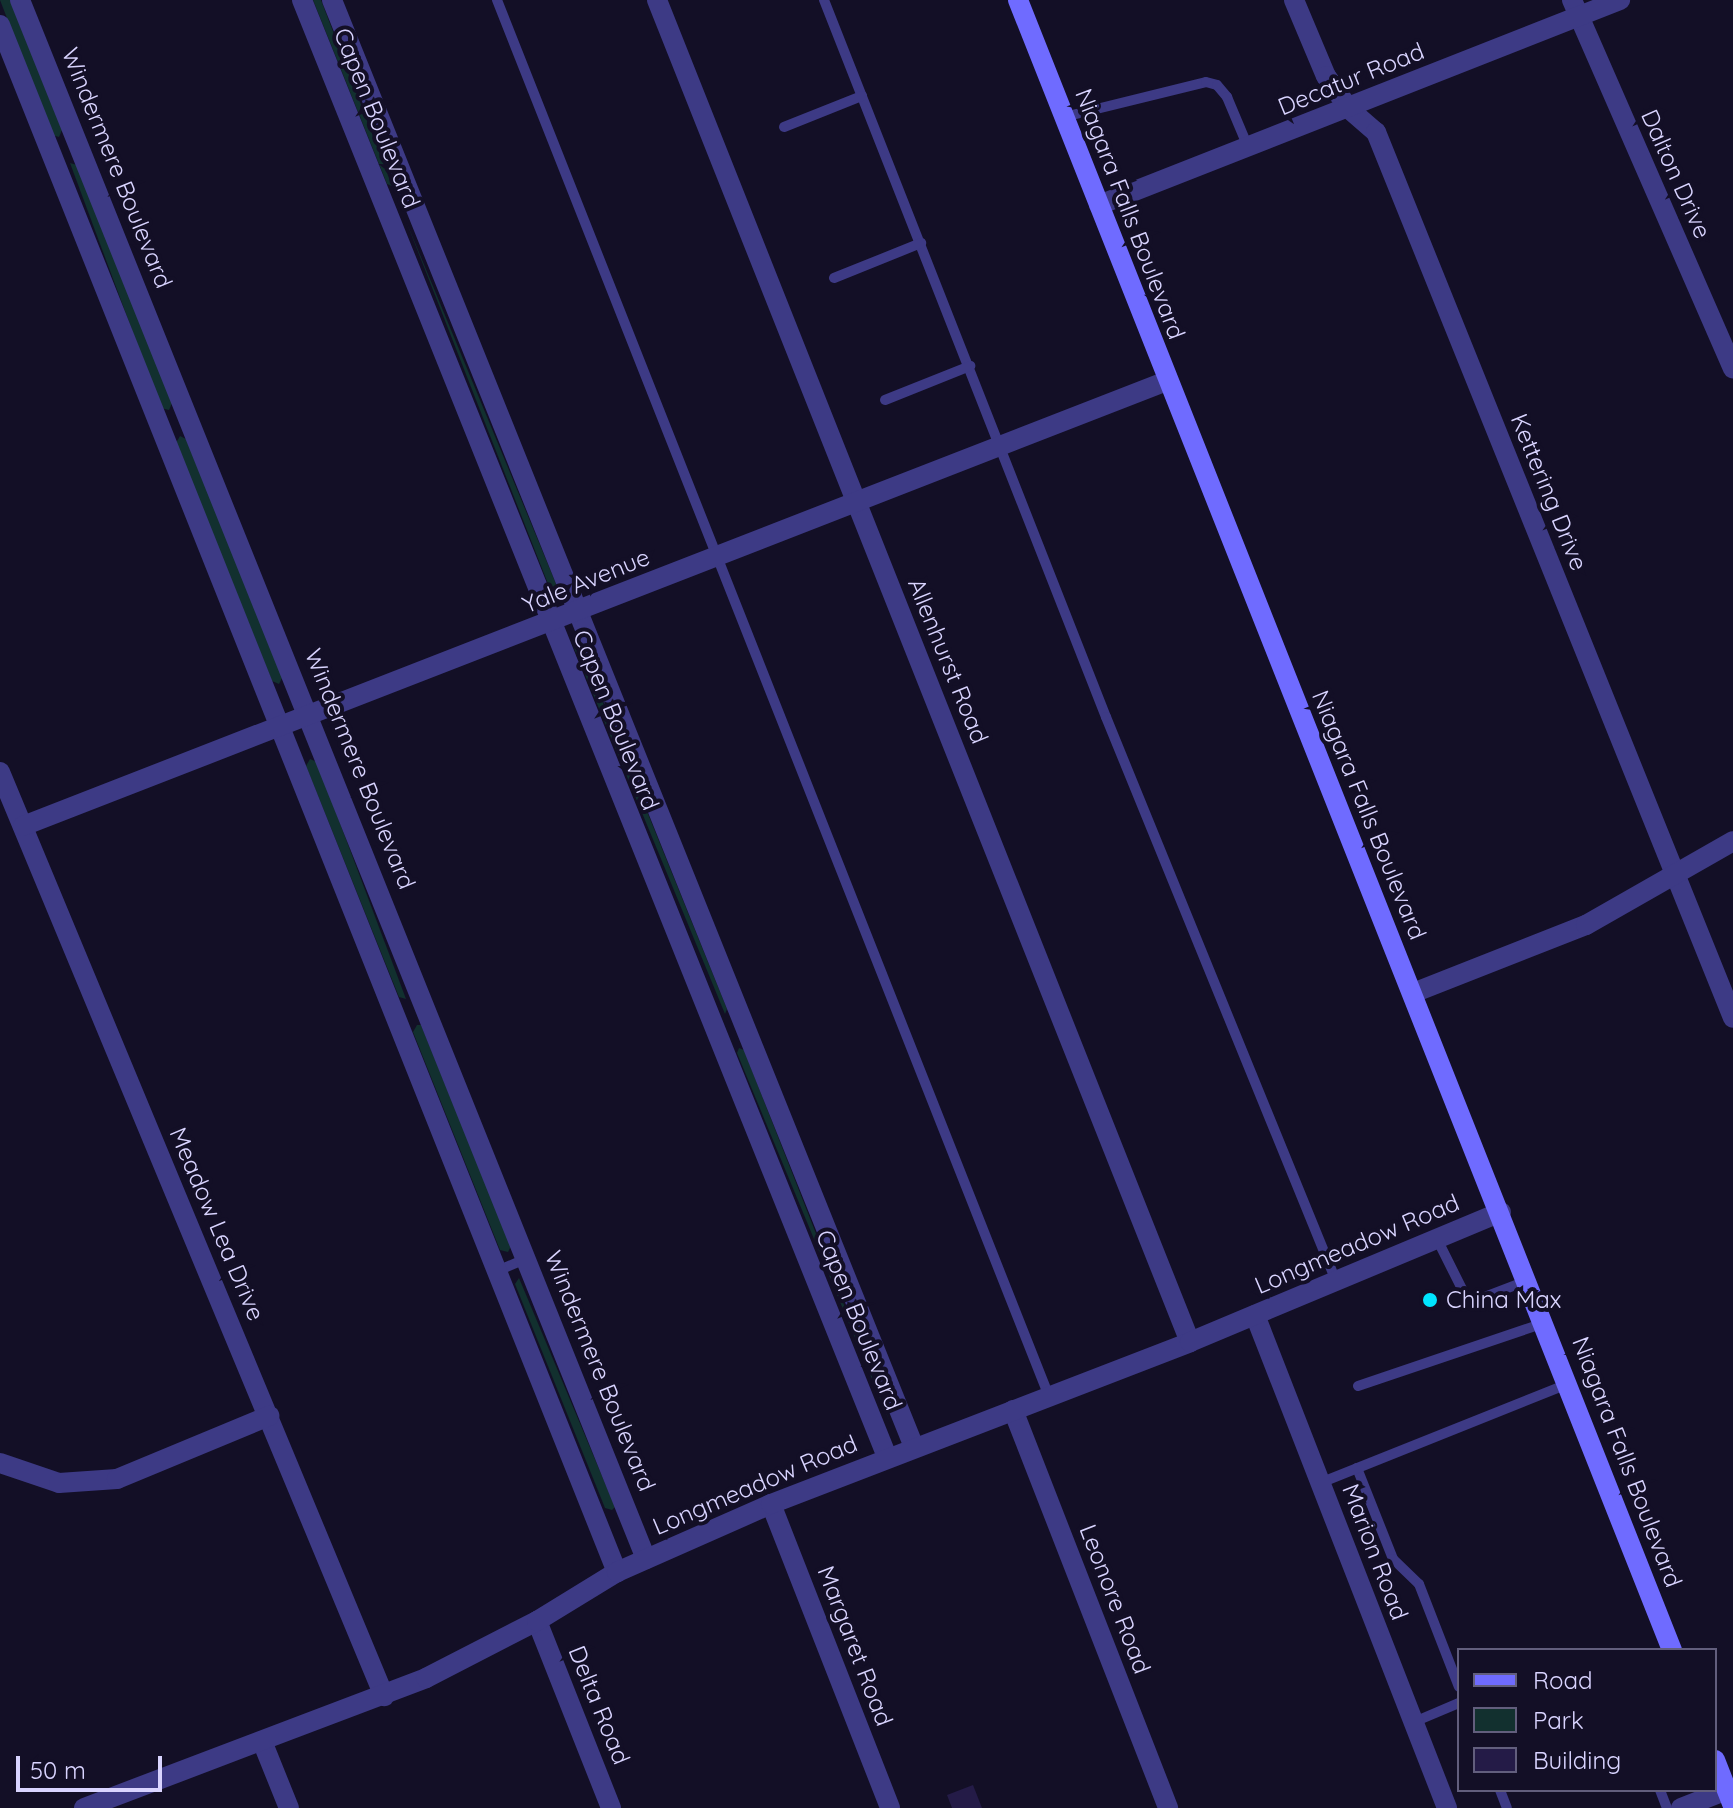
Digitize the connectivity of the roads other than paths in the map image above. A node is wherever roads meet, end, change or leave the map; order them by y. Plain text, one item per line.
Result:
1 (20, 0) edge
2 (302, 0) edge
3 (332, 0) edge
4 (497, 0) edge
5 (657, 0) edge
6 (824, 0) edge
7 (1018, 0) edge
8 (1294, 0) edge
9 (1620, 0) edge
10 (1575, 8) edge
11 (0, 25) edge
12 (862, 96) junction
13 (1348, 108) junction
14 (1064, 117) junction
15 (784, 127) dead end
16 (79, 144) junction
17 (1249, 148) junction
18 (52, 155) junction
19 (413, 200) junction
20 (1099, 205) junction
21 (385, 210) junction
22 (921, 243) junction
23 (834, 278) dead end
24 (970, 366) junction
25 (1733, 368) edge
26 (1167, 381) junction
27 (885, 400) dead end
28 (189, 415) junction
29 (161, 427) junction
30 (1001, 446) junction
31 (857, 502) junction
32 (717, 558) junction
33 (578, 612) junction
34 (549, 624) junction
35 (311, 715) junction
36 (281, 726) junction
37 (0, 772) edge
38 (23, 826) junction
39 (1733, 841) edge
40 (1675, 876) junction
41 (1413, 993) junction
42 (426, 1004) junction
43 (396, 1017) junction
44 (1733, 1018) edge
45 (744, 1026) junction
46 (716, 1038) junction
47 (1501, 1212) junction
48 (1437, 1239) junction
49 (527, 1258) junction
50 (497, 1271) junction
51 (1336, 1281) junction
52 (1528, 1281) junction
53 (1255, 1315) junction
54 (1544, 1323) junction
55 (1190, 1342) junction
56 (1568, 1384) junction
57 (1358, 1386) dead end
58 (1049, 1396) junction
59 (1013, 1410) junction
60 (269, 1416) junction
61 (914, 1447) junction
62 (887, 1457) junction
63 (0, 1463) edge
64 (1357, 1468) junction
65 (1320, 1483) junction
66 (771, 1504) junction
67 (646, 1559) junction
68 (617, 1572) junction
69 (537, 1621) junction
70 (1671, 1648) edge
71 (1457, 1682) edge
72 (384, 1696) junction
73 (1457, 1704) edge
74 (1414, 1722) junction
75 (262, 1741) junction
76 (1717, 1765) edge
77 (1731, 1798) edge
78 (84, 1808) edge
79 (289, 1808) edge
80 (611, 1808) edge
81 (890, 1808) edge
82 (1168, 1808) edge
83 (1447, 1808) edge
84 (1681, 1808) edge

1 - 16 street, Windermere Boulevard
2 - 21 street, Capen Boulevard
3 - 19 street, Capen Boulevard
4 - 32 lane
5 - 31 street, Allenhurst Road
6 - 12 lane
7 - 14 main road, Niagara Falls Boulevard
8 - 13 street, Kettering Drive
9 - 10 street, Decatur Road
10 - 13 street, Decatur Road
10 - 25 street, Dalton Drive
11 - 18 street
12 - 15 lane
12 - 22 lane
13 - 17 street, Decatur Road
13 - 40 street, Kettering Drive
14 - 17 lane
14 - 20 main road, Niagara Falls Boulevard
16 - 18 lane
16 - 28 street, Windermere Boulevard
17 - 20 street, Decatur Road
18 - 29 street
19 - 21 lane
19 - 33 street, Capen Boulevard
20 - 26 main road, Niagara Falls Boulevard
21 - 34 street, Capen Boulevard
22 - 23 lane
22 - 24 lane
24 - 27 lane
24 - 30 lane
26 - 30 street, Yale Avenue
26 - 41 main road, Niagara Falls Boulevard
28 - 29 lane
28 - 35 street, Windermere Boulevard
29 - 36 street
30 - 31 street, Yale Avenue
30 - 51 lane
31 - 32 street, Yale Avenue
31 - 55 street, Allenhurst Road
32 - 33 street, Yale Avenue
32 - 58 lane
33 - 34 street, Yale Avenue
33 - 45 street, Capen Boulevard
34 - 35 street, Yale Avenue
34 - 46 street, Capen Boulevard
35 - 36 street, Yale Avenue
35 - 42 street, Windermere Boulevard
36 - 38 street, Yale Avenue
36 - 43 street
37 - 38 street, Meadow Lea Drive
38 - 60 street, Meadow Lea Drive
39 - 40 street
40 - 41 street
40 - 44 street, Kettering Drive
41 - 47 main road, Niagara Falls Boulevard
42 - 43 lane
42 - 49 street, Windermere Boulevard
43 - 50 street
45 - 46 lane
45 - 61 street, Capen Boulevard
46 - 62 street, Capen Boulevard
47 - 48 street, Longmeadow Road
47 - 52 main road, Niagara Falls Boulevard
48 - 51 street, Longmeadow Road
48 - 52 lane
49 - 50 lane
49 - 67 street, Windermere Boulevard
50 - 68 street
51 - 53 street, Longmeadow Road
52 - 54 main road, Niagara Falls Boulevard
53 - 55 street, Longmeadow Road
53 - 65 street, Marion Road
54 - 56 main road, Niagara Falls Boulevard
54 - 57 lane
55 - 58 street, Longmeadow Road
56 - 64 lane
56 - 70 main road, Niagara Falls Boulevard
58 - 59 street, Longmeadow Road
59 - 61 street, Longmeadow Road
59 - 82 street, Leonore Road
60 - 63 street
60 - 72 street, Meadow Lea Drive
61 - 62 street, Longmeadow Road
62 - 66 street, Longmeadow Road
64 - 65 lane
64 - 71 lane
65 - 74 street, Marion Road
66 - 67 street, Longmeadow Road
66 - 81 street, Margaret Road
67 - 68 street, Longmeadow Road
68 - 69 street, Longmeadow Road
69 - 72 street, Longmeadow Road
69 - 80 street, Delta Road
72 - 75 street, Longmeadow Road
73 - 74 lane
74 - 83 street, Marion Road
75 - 78 street, Longmeadow Road
75 - 79 street
76 - 77 main road
77 - 84 street

